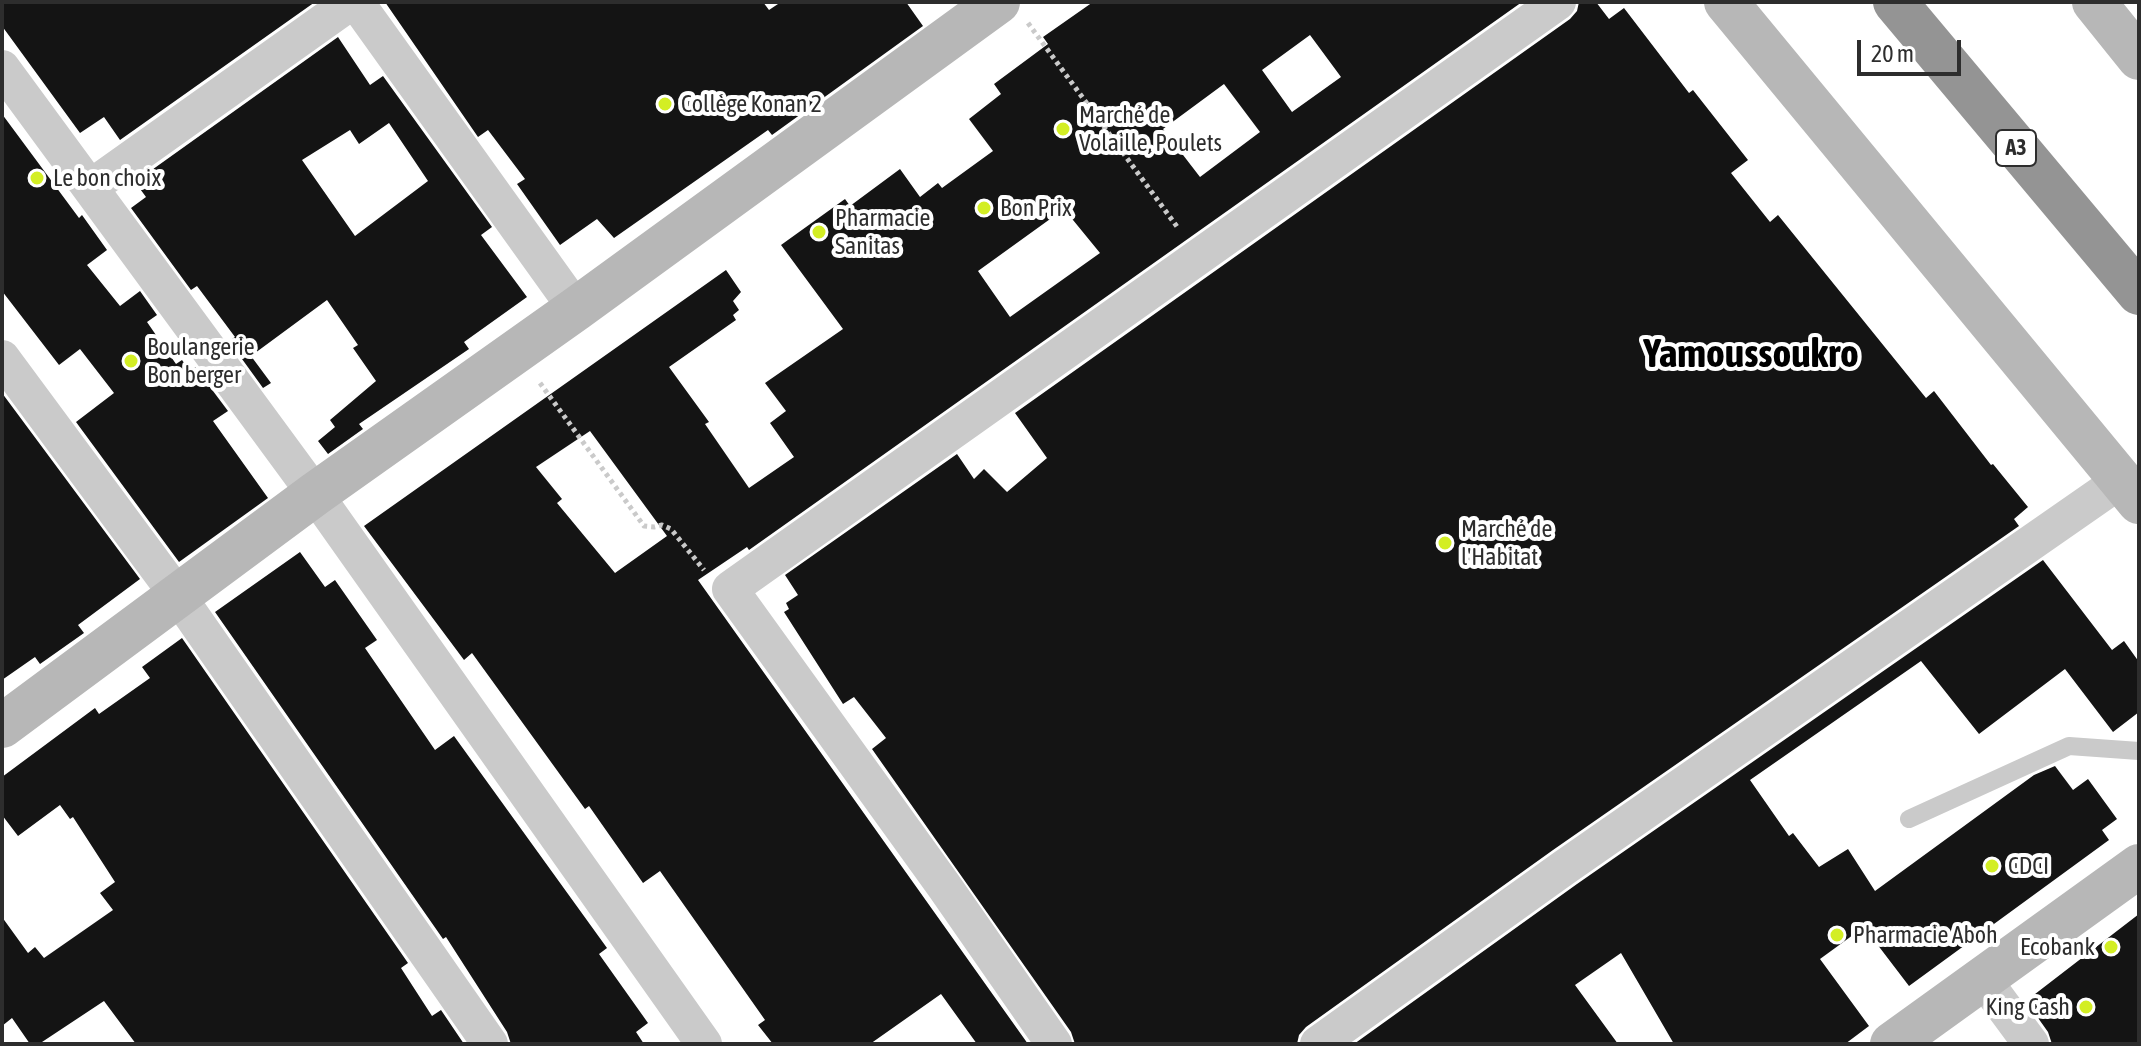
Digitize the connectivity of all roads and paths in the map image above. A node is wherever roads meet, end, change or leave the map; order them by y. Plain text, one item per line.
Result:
1 (354, 2) edge
2 (1558, 2) edge
3 (1726, 2) edge
4 (1895, 2) edge
5 (2094, 2) edge
6 (997, 7) edge
7 (2139, 58) edge
8 (2, 68) edge
9 (91, 187) junction
10 (1200, 258) junction
11 (2139, 293) edge
12 (576, 309) junction
13 (516, 351) junction
14 (2, 358) edge
15 (2130, 492) edge
16 (315, 494) junction
17 (730, 589) junction
18 (178, 596) junction
19 (2, 726) edge
20 (2139, 751) edge
21 (1909, 819) dead end
22 (2139, 866) edge
23 (1983, 979) junction
24 (691, 1039) edge
25 (490, 1044) edge
26 (1054, 1044) edge
27 (1318, 1044) edge
28 (1892, 1044) edge
29 (2031, 1044) edge

1 - 9 street
1 - 12 street
2 - 10 street
3 - 15 street
4 - 11 highway, A3
5 - 7 street
6 - 10 path
6 - 12 street
8 - 9 street
9 - 16 street
10 - 17 street
12 - 13 street
13 - 16 street
13 - 17 path
14 - 18 street
15 - 27 street
16 - 18 street
16 - 24 street
17 - 26 street
18 - 19 street
18 - 25 street
20 - 21 lane
22 - 23 street
23 - 28 street
23 - 29 street

